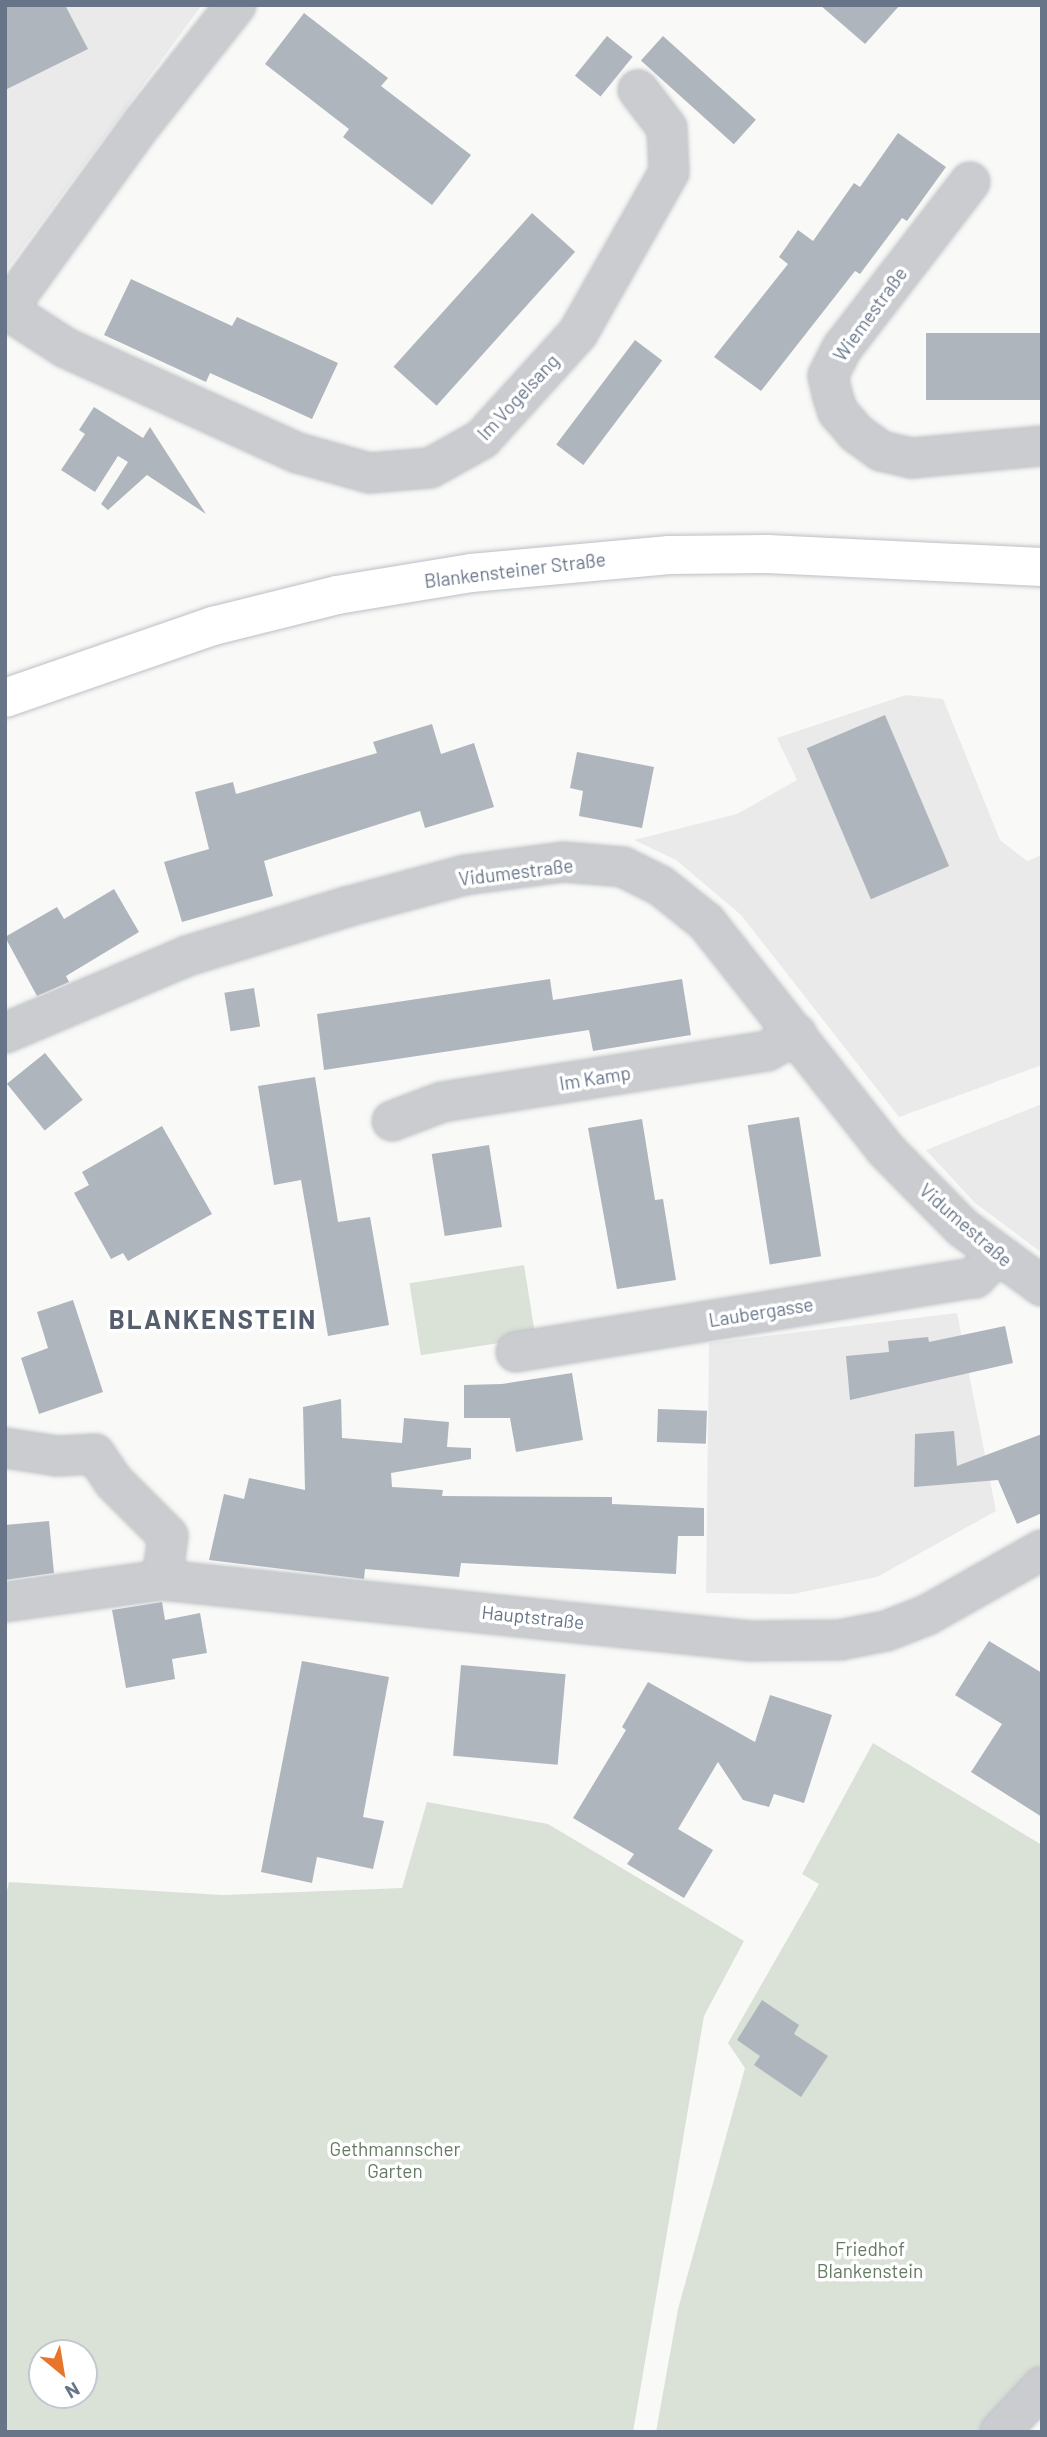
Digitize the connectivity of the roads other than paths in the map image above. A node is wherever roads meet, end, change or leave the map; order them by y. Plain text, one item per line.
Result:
1 (236, 5) edge
2 (638, 90) dead end
3 (970, 182) dead end
4 (6, 311) edge
5 (1042, 446) edge
6 (1042, 567) edge
7 (5, 698) edge
8 (5, 1033) edge
9 (796, 1034) junction
10 (392, 1121) dead end
11 (997, 1255) junction
12 (1042, 1286) edge
13 (516, 1352) dead end
14 (5, 1448) edge
15 (1042, 1550) edge
16 (162, 1580) junction
17 (5, 1602) edge
18 (1042, 2387) edge
19 (999, 2432) edge

1 - 4 street, Im Vogelsang
2 - 4 street, Im Vogelsang
3 - 5 street, Wiemestraße
6 - 7 main road, Blankensteiner Straße
8 - 9 street, Vidumestraße
9 - 10 street, Im Kamp
9 - 11 street, Vidumestraße
11 - 12 street, Vidumestraße
11 - 13 street, Laubergasse
14 - 16 street
15 - 16 street, Hauptstraße
16 - 17 street, Hauptstraße
18 - 19 street

